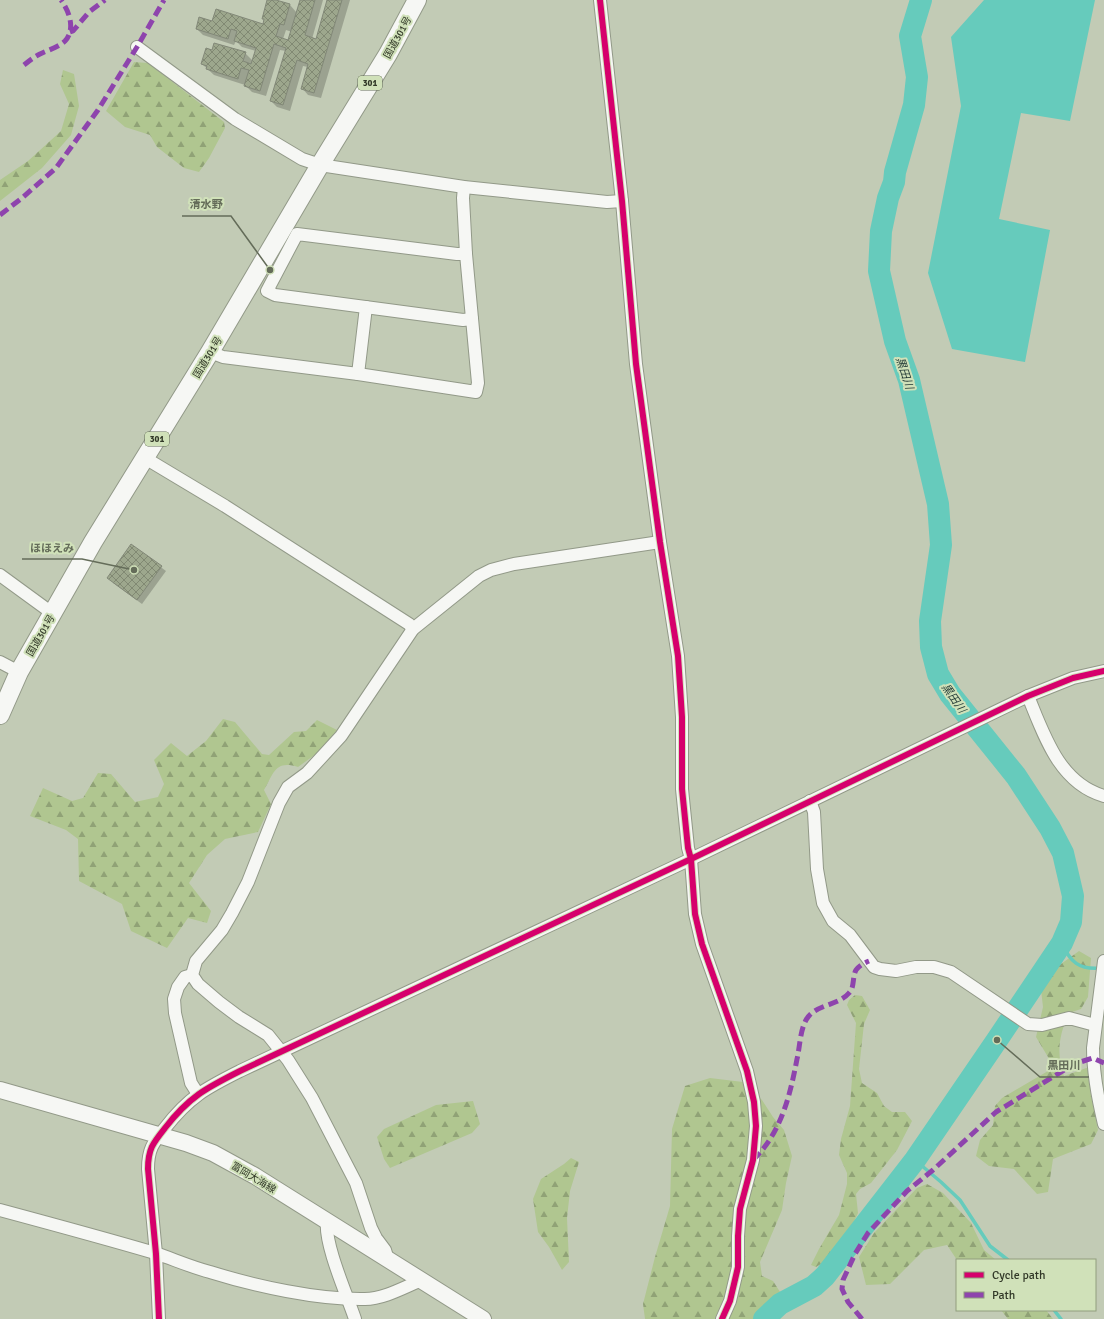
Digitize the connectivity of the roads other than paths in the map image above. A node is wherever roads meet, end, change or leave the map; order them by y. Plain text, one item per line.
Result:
1 (418, 0) edge
2 (600, 0) edge
3 (137, 47) dead end
4 (320, 165) junction
5 (464, 187) junction
6 (622, 201) junction
7 (466, 254) junction
8 (366, 307) junction
9 (472, 319) junction
10 (210, 352) junction
11 (358, 374) junction
12 (145, 458) junction
13 (660, 542) junction
14 (0, 575) edge
15 (52, 613) junction
16 (413, 629) junction
17 (0, 662) edge
18 (1104, 670) edge
19 (19, 672) junction
20 (1028, 696) junction
21 (0, 715) edge
22 (1104, 796) edge
23 (810, 801) junction
24 (691, 859) junction
25 (1104, 961) edge
26 (192, 975) junction
27 (1095, 1025) junction
28 (281, 1051) junction
29 (0, 1090) edge
30 (198, 1094) junction
31 (1104, 1124) edge
32 (159, 1135) junction
33 (0, 1210) edge
34 (327, 1221) junction
35 (156, 1254) junction
36 (388, 1260) junction
37 (420, 1280) junction
38 (348, 1298) junction
39 (159, 1319) edge
40 (355, 1319) edge
41 (483, 1319) edge
42 (722, 1319) edge

1 - 4 highway, 国道301号 / 301
2 - 6 street
3 - 4 street
4 - 5 street
4 - 10 highway, 国道301号 / 301
5 - 6 street
5 - 7 street
6 - 13 street
7 - 8 street
7 - 9 street
8 - 9 street
8 - 11 street
9 - 11 street
10 - 11 street
10 - 12 highway, 国道301号 / 301
12 - 15 highway, 国道301号 / 301
12 - 16 street
13 - 16 street
13 - 24 street
14 - 15 street
15 - 19 highway, 国道301号 / 301
16 - 26 street
17 - 19 street
18 - 20 street
19 - 21 highway, 国道301号 / 301
20 - 22 street
20 - 23 street
23 - 24 street
23 - 27 street
24 - 28 street
24 - 42 street
25 - 27 street
26 - 28 street
26 - 30 street
27 - 31 street
28 - 30 street
28 - 36 street
29 - 32 main road, 富岡大海線
30 - 32 street
32 - 34 main road, 富岡大海線
32 - 35 street
33 - 35 street
34 - 36 main road, 富岡大海線
34 - 38 street
35 - 38 street
35 - 39 street
36 - 37 main road, 富岡大海線
37 - 38 street
37 - 41 main road, 富岡大海線
38 - 40 street

